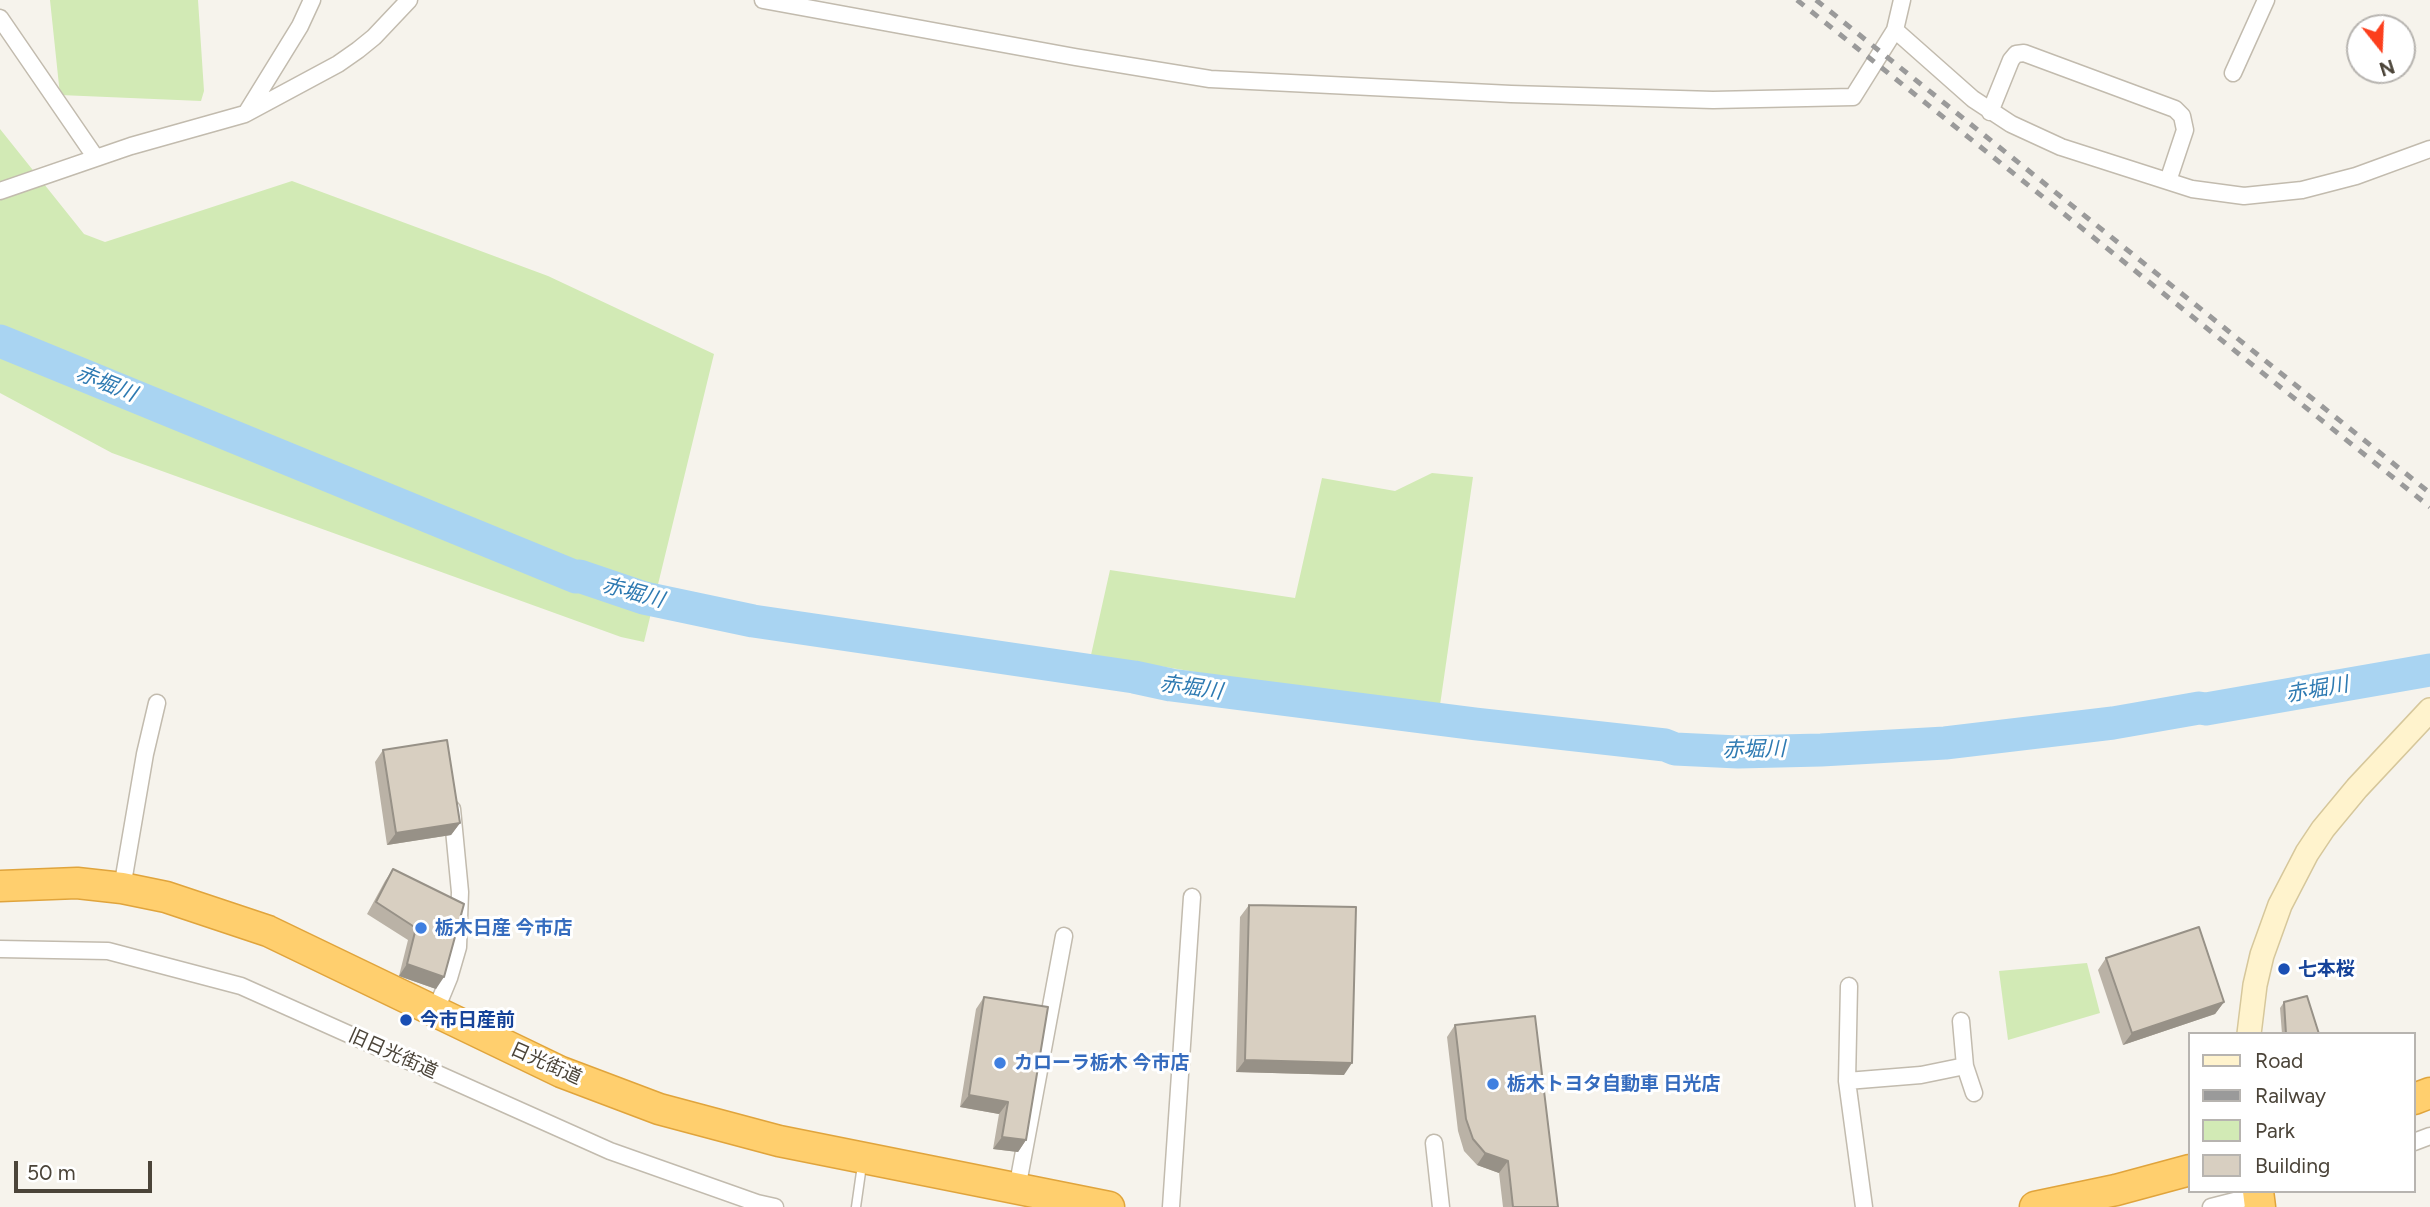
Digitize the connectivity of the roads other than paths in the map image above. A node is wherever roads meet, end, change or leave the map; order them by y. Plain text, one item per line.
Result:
1 (312, 0) edge
2 (409, 0) edge
3 (762, 0) edge
4 (1902, 0) edge
5 (2266, 0) edge
6 (0, 18) edge
7 (1895, 30) junction
8 (2233, 73) dead end
9 (1990, 111) junction
10 (245, 114) junction
11 (2430, 149) edge
12 (96, 158) junction
13 (2168, 181) junction
14 (0, 191) edge
15 (157, 703) dead end
16 (2430, 710) edge
17 (451, 797) edge
18 (0, 886) edge
19 (122, 888) junction
20 (1192, 897) dead end
21 (1064, 936) dead end
22 (0, 949) edge
23 (1849, 985) dead end
24 (435, 1012) junction
25 (1961, 1021) dead end
26 (2249, 1032) edge
27 (1965, 1066) junction
28 (1847, 1080) junction
29 (1974, 1093) dead end
30 (1434, 1143) dead end
31 (863, 1158) junction
32 (2188, 1171) edge
33 (1017, 1189) junction
34 (2262, 1196) edge
35 (775, 1207) edge
36 (856, 1207) edge
37 (1109, 1207) edge
38 (1171, 1207) edge
39 (1441, 1207) edge
40 (1864, 1207) edge
41 (2035, 1207) edge
42 (2211, 1207) edge

1 - 10 street
2 - 10 street
3 - 7 street
4 - 7 street
5 - 8 street
6 - 12 street
7 - 9 street
9 - 13 street
9 - 13 street
10 - 12 street
11 - 13 street
12 - 14 street
15 - 19 street
16 - 26 street
17 - 24 street
18 - 19 highway, 日光街道
19 - 24 highway, 日光街道
20 - 38 street
21 - 33 street
22 - 35 street, 旧日光街道
23 - 28 street
24 - 31 highway, 日光街道
25 - 27 street
27 - 28 street
27 - 29 street
28 - 40 street
30 - 39 street
31 - 33 highway, 日光街道
31 - 36 lane
32 - 41 highway
33 - 37 highway, 日光街道
34 - 42 street

